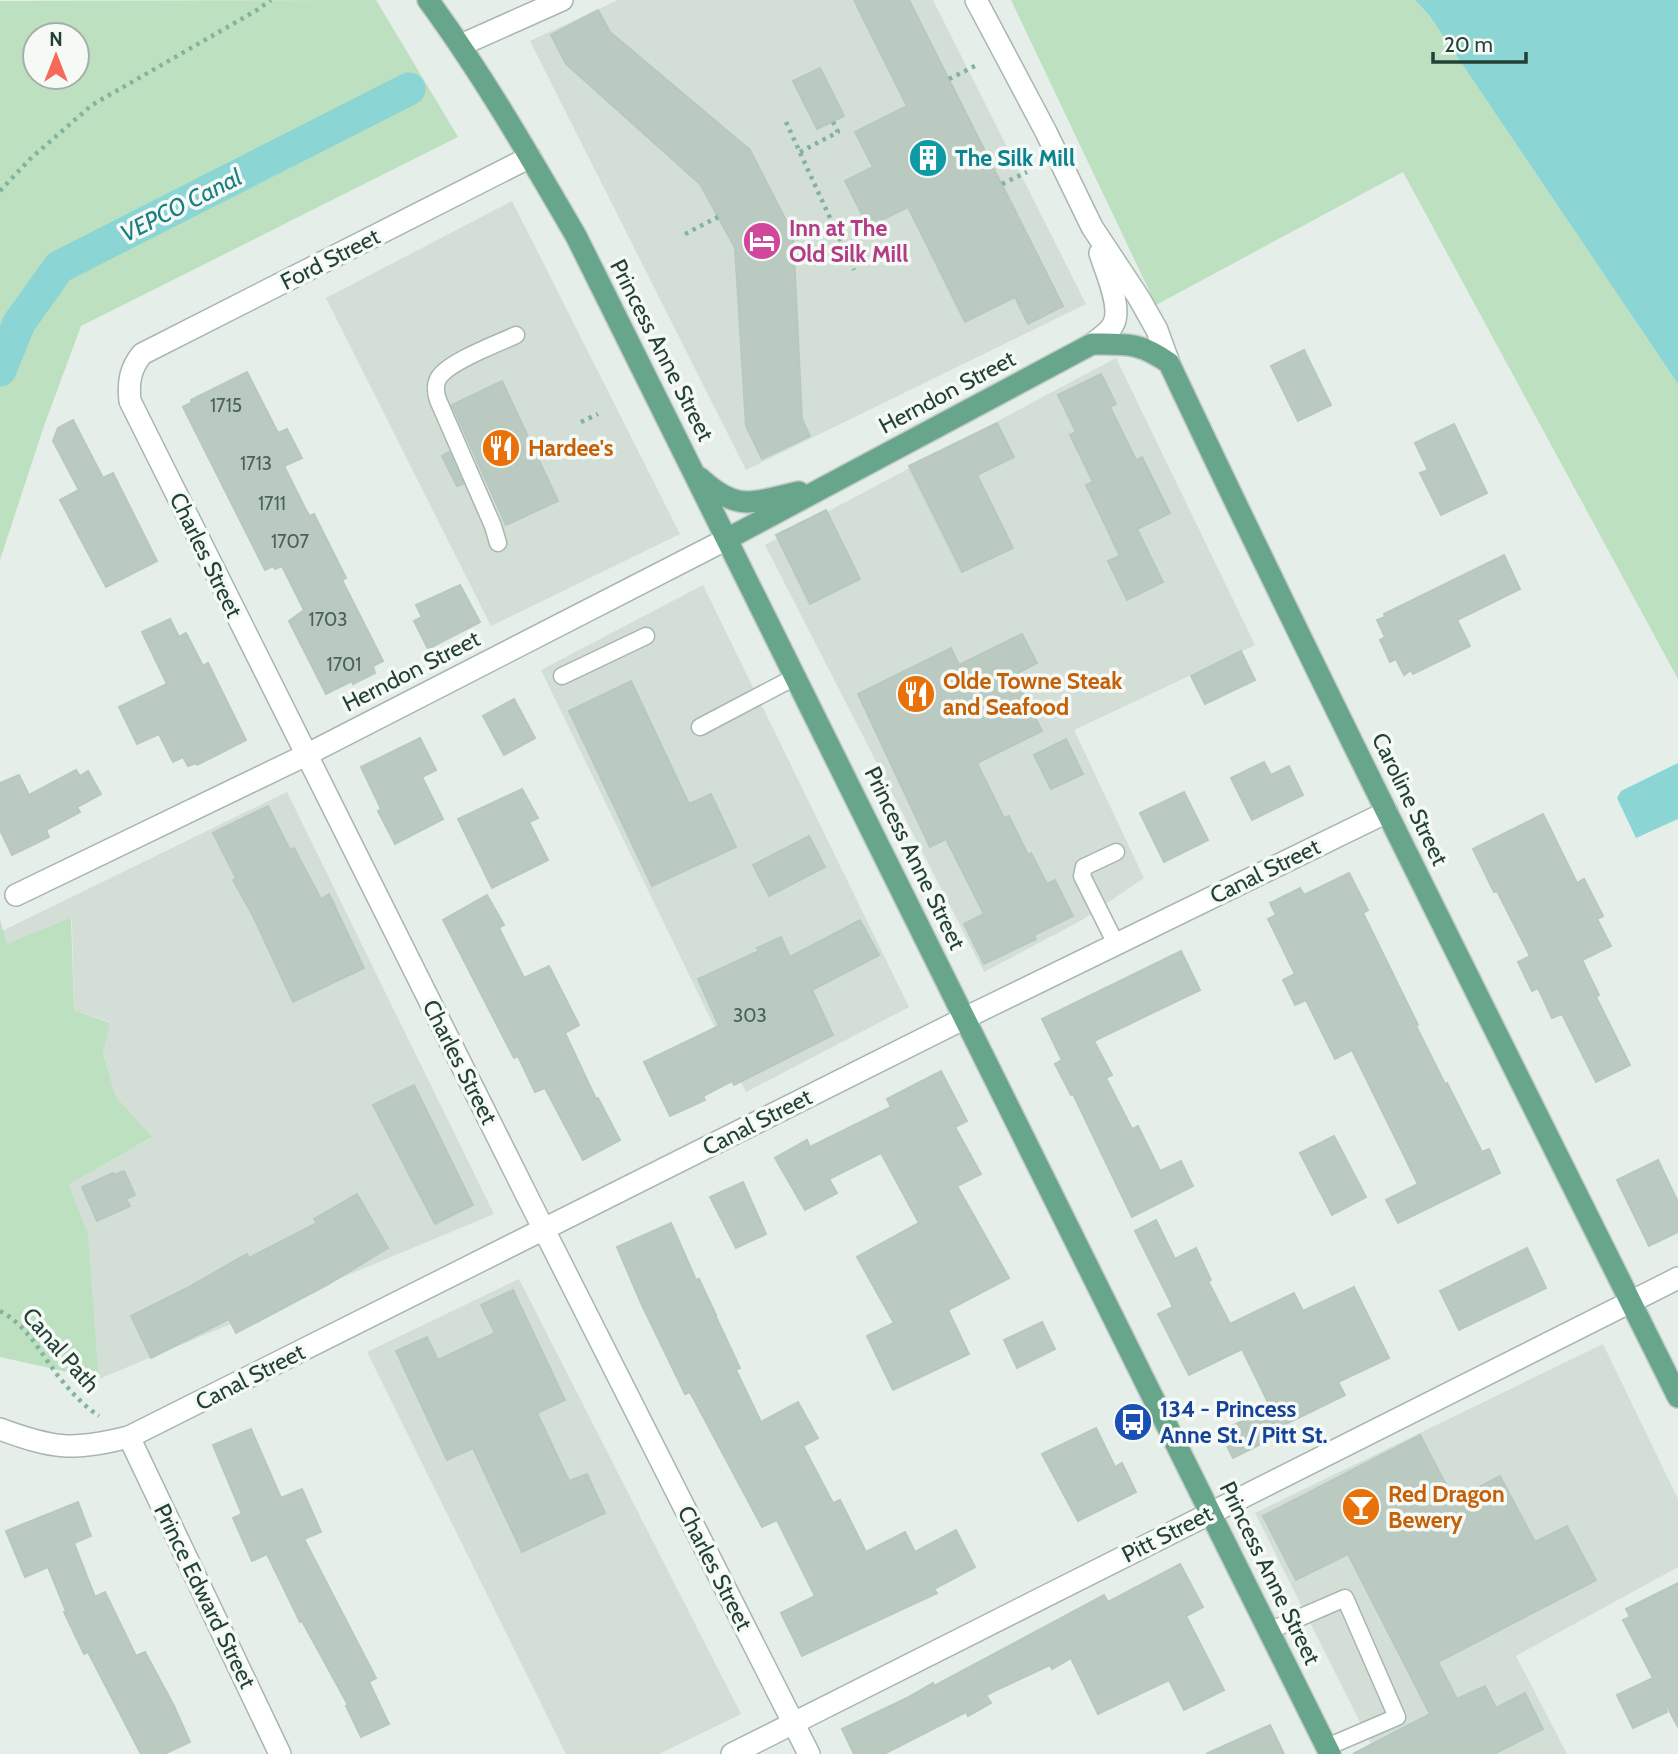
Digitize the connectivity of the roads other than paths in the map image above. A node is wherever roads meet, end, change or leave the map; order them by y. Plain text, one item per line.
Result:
1 (428, 0) edge
2 (562, 0) edge
3 (976, 0) edge
4 (461, 45) junction
5 (530, 157) junction
6 (1092, 227) junction
7 (516, 335) dead end
8 (1092, 344) junction
9 (1168, 363) junction
10 (133, 365) joint
11 (694, 471) junction
12 (826, 486) junction
13 (727, 539) junction
14 (498, 543) dead end
15 (646, 636) dead end
16 (562, 676) dead end
17 (795, 677) junction
18 (700, 727) dead end
19 (306, 755) junction
20 (1387, 812) junction
21 (1116, 852) dead end
22 (16, 895) dead end
23 (1116, 944) junction
24 (965, 1018) junction
25 (544, 1230) junction
26 (1678, 1278) edge
27 (1630, 1301) junction
28 (1678, 1397) edge
29 (0, 1429) edge
30 (129, 1437) junction
31 (1211, 1513) junction
32 (1269, 1631) junction
33 (793, 1723) junction
34 (1328, 1751) edge
35 (280, 1754) edge
36 (732, 1754) edge
37 (809, 1754) edge

1 - 4 main road, Princess Anne Street
2 - 4 street
3 - 6 street, Caroline Street
4 - 5 main road, Princess Anne Street
5 - 10 street, Ford Street
5 - 11 main road, Princess Anne Street
6 - 8 street, Caroline Street
6 - 9 street, Caroline Street
7 - 14 lane
8 - 9 main road
8 - 12 main road, Herndon Street
9 - 20 main road, Caroline Street
10 - 19 street, Charles Street
11 - 12 main road, Herndon Street
11 - 13 main road, Princess Anne Street
12 - 13 main road, Herndon Street
13 - 17 main road, Princess Anne Street
13 - 19 street, Herndon Street
15 - 16 lane
17 - 18 lane
17 - 24 main road, Princess Anne Street
19 - 22 street, Herndon Street
19 - 25 street, Charles Street
20 - 23 street, Canal Street
20 - 27 main road, Caroline Street
21 - 23 lane
23 - 24 street, Canal Street
24 - 25 street, Canal Street
24 - 31 main road, Princess Anne Street
25 - 30 street, Canal Street
25 - 33 street, Charles Street
26 - 27 street, Pitt Street
27 - 28 main road, Caroline Street
27 - 31 street, Pitt Street
29 - 30 street, Canal Street
30 - 35 street, Prince Edward Street
31 - 32 main road, Princess Anne Street
31 - 33 street, Pitt Street
32 - 34 main road, Princess Anne Street
32 - 34 lane
33 - 36 street, Pitt Street
33 - 37 street, Charles Street

